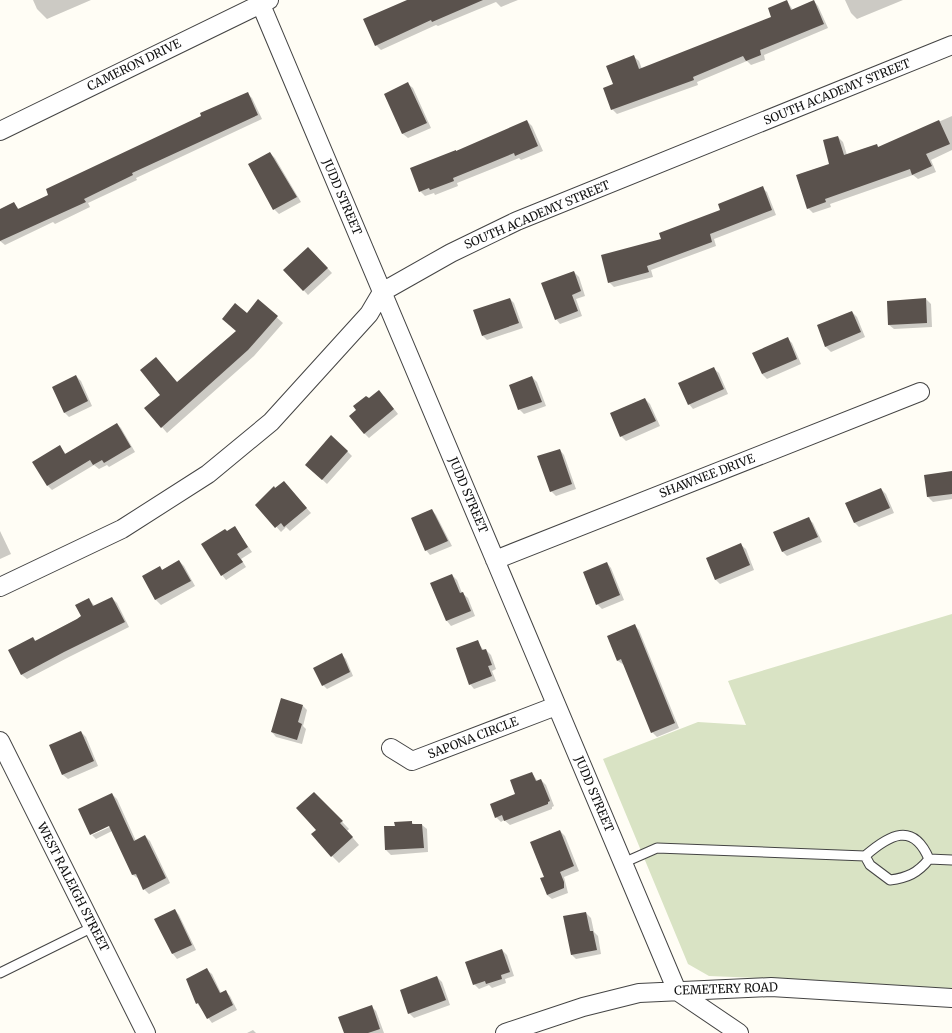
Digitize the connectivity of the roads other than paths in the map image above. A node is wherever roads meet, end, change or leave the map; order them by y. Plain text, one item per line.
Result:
1 (263, 1) edge
2 (952, 46) edge
3 (0, 130) edge
4 (382, 292) junction
5 (920, 392) dead end
6 (495, 560) junction
7 (0, 587) edge
8 (556, 706) junction
9 (0, 741) edge
10 (392, 748) dead end
11 (865, 856) junction
12 (929, 859) junction
13 (952, 860) edge
14 (623, 863) junction
15 (93, 927) junction
16 (0, 972) edge
17 (676, 991) junction
18 (952, 998) edge
19 (146, 1033) edge
20 (505, 1033) edge
21 (739, 1033) edge

1 - 3 street, CAMERON DRIVE
1 - 4 street, JUDD STREET
2 - 4 street, SOUTH ACADEMY STREET
4 - 6 street, JUDD STREET
4 - 7 street, SOUTH ACADEMY STREET
5 - 6 street, SHAWNEE DRIVE
6 - 8 street, JUDD STREET
8 - 10 street, SAPONA CIRCLE
8 - 14 street, JUDD STREET
9 - 15 street, WEST RALEIGH STREET
11 - 12 lane
11 - 12 lane
11 - 14 lane
12 - 13 lane
14 - 17 street, JUDD STREET
15 - 16 lane
15 - 19 street, WEST RALEIGH STREET
17 - 18 street, CEMETERY ROAD
17 - 20 street, CEMETERY ROAD
17 - 21 street

